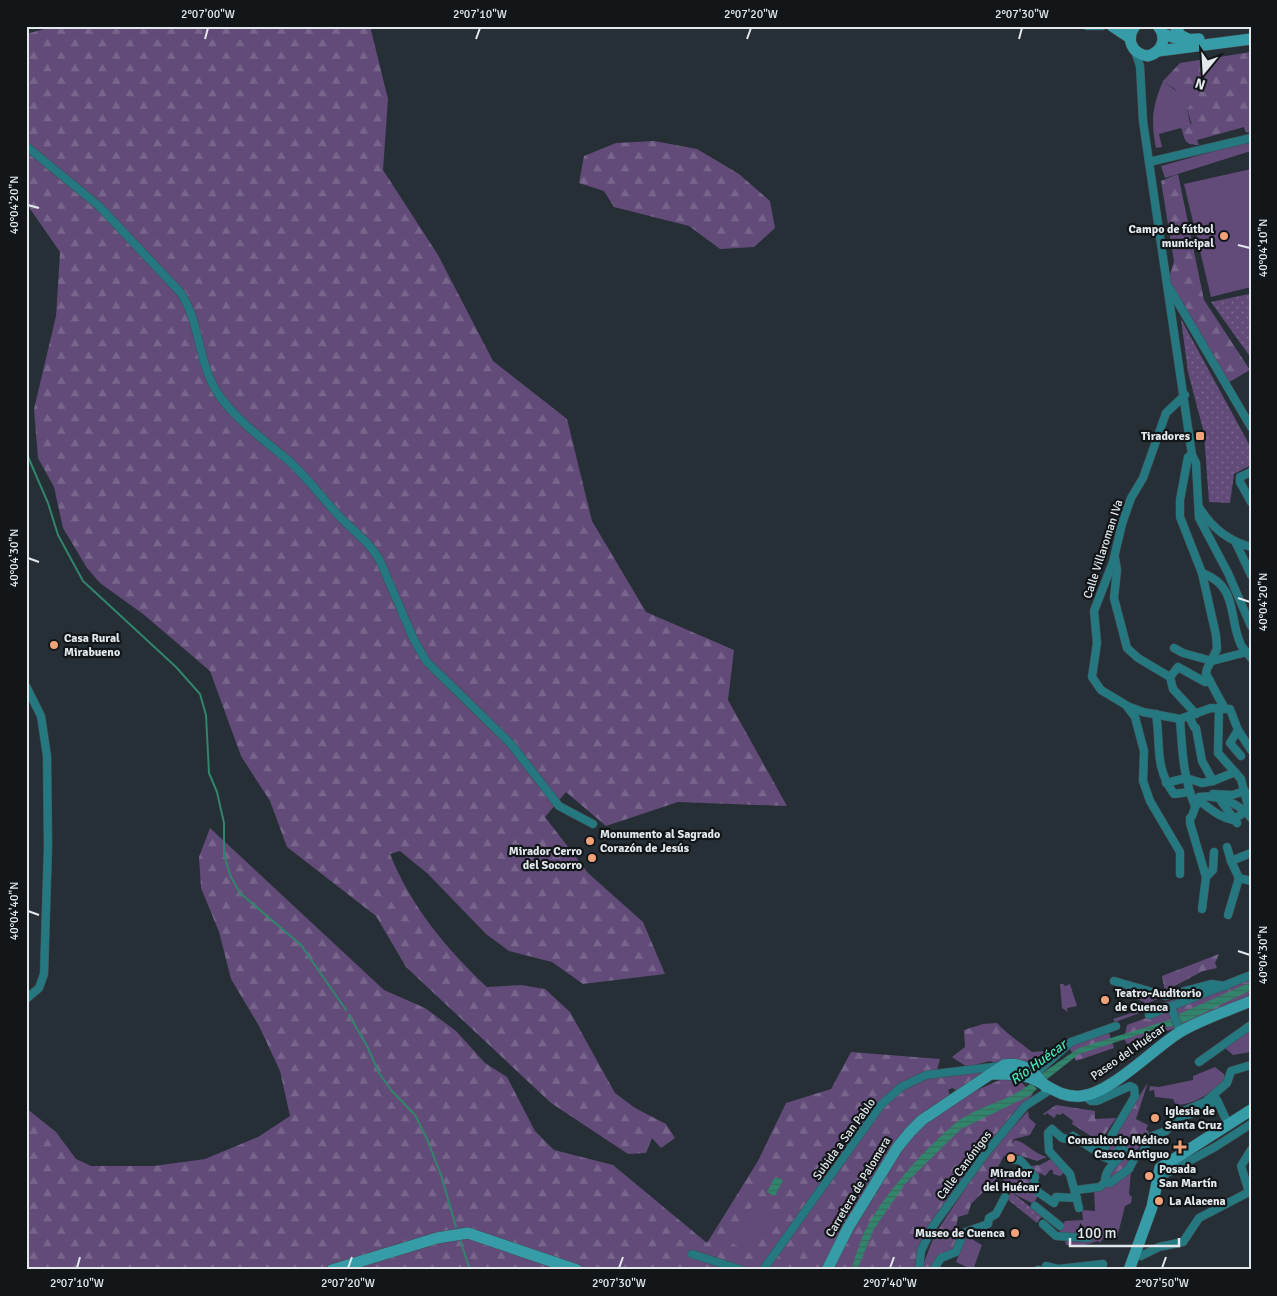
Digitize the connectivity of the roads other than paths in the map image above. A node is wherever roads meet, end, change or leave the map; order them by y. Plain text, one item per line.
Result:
1 (1087, 26) edge
2 (1102, 26) edge
3 (1112, 26) edge
4 (1175, 26) edge
5 (1132, 30) edge
6 (1162, 30) edge
7 (1251, 32) edge
8 (1251, 39) edge
9 (1190, 40) junction
10 (1135, 51) junction
11 (1156, 53) junction
12 (1141, 77) junction
13 (1251, 138) edge
14 (26, 146) edge
15 (1149, 162) junction
16 (1167, 285) junction
17 (1185, 395) junction
18 (1251, 427) edge
19 (1192, 455) junction
20 (1251, 472) edge
21 (1251, 502) edge
22 (1197, 504) junction
23 (1236, 543) junction
24 (1251, 547) edge
25 (1115, 556) junction
26 (1202, 573) junction
27 (1251, 575) edge
28 (1251, 626) edge
29 (1174, 648) dead end
30 (1249, 655) edge
31 (1212, 661) junction
32 (1170, 677) junction
33 (1210, 681) junction
34 (26, 686) edge
35 (1126, 705) junction
36 (1224, 709) junction
37 (1156, 714) junction
38 (1193, 715) junction
39 (1180, 719) junction
40 (1238, 730) junction
41 (1251, 750) edge
42 (1241, 756) dead end
43 (1235, 772) junction
44 (1186, 778) junction
45 (1213, 781) junction
46 (1166, 783) junction
47 (1245, 791) junction
48 (1190, 792) junction
49 (1210, 795) junction
50 (1221, 801) junction
51 (1249, 801) edge
52 (1197, 803) junction
53 (1249, 812) edge
54 (1236, 820) junction
55 (593, 824) dead end
56 (1228, 847) dead end
57 (1214, 852) dead end
58 (1251, 853) edge
59 (1232, 861) junction
60 (1180, 874) dead end
61 (1206, 877) junction
62 (1239, 878) junction
63 (1251, 881) edge
64 (1202, 909) dead end
65 (1228, 915) dead end
66 (1251, 975) edge
67 (1114, 981) dead end
68 (1226, 986) junction
69 (26, 999) edge
70 (1251, 1001) edge
71 (1172, 1010) junction
72 (1149, 1015) dead end
73 (1251, 1025) edge
74 (1116, 1026) dead end
75 (1180, 1030) junction
76 (1199, 1062) dead end
77 (1004, 1065) junction
78 (1251, 1065) edge
79 (993, 1074) junction
80 (1033, 1076) junction
81 (1048, 1089) junction
82 (1085, 1096) junction
83 (1251, 1110) edge
84 (1174, 1117) junction
85 (1251, 1124) edge
86 (1229, 1126) junction
87 (1073, 1136) dead end
88 (1082, 1142) junction
89 (1106, 1143) junction
90 (1251, 1150) edge
91 (1012, 1160) dead end
92 (1156, 1178) junction
93 (1106, 1182) junction
94 (1250, 1192) edge
95 (1077, 1194) junction
96 (1005, 1197) dead end
97 (1035, 1206) dead end
98 (1079, 1208) dead end
99 (1043, 1224) dead end
100 (1060, 1226) dead end
101 (1088, 1238) dead end
102 (692, 1254) dead end
103 (1141, 1256) dead end
104 (1103, 1264) dead end
105 (1041, 1268) edge
106 (332, 1270) edge
107 (577, 1270) edge
108 (742, 1270) edge
109 (762, 1270) edge
110 (827, 1270) edge
111 (919, 1270) edge
112 (934, 1270) edge
113 (1129, 1270) edge

1 - 2 street
3 - 5 street
4 - 9 street
5 - 10 street
6 - 9 street
6 - 11 street
7 - 9 street
8 - 11 street
10 - 11 street
10 - 12 street
11 - 12 street
12 - 15 street
13 - 15 street
14 - 55 street
15 - 16 street
16 - 17 street
16 - 18 street
17 - 19 street
17 - 25 street, Calle Villaroman IVa
19 - 22 street
19 - 26 street
20 - 21 street
22 - 23 street
22 - 28 street
23 - 24 street
23 - 27 street
25 - 32 street
25 - 35 street, Calle Villaroman IVa
26 - 30 street
26 - 31 street
29 - 31 street
30 - 31 street
31 - 33 street
32 - 33 street
32 - 38 street
33 - 36 street
34 - 69 street
35 - 37 street, Calle Villaroman IVa
35 - 60 street
36 - 38 street
36 - 40 street
36 - 43 street
37 - 39 street, Calle Villaroman IVa
37 - 46 street
38 - 39 street
38 - 45 street
39 - 44 street
40 - 41 street
40 - 42 street
43 - 45 street
43 - 47 street
44 - 45 street
44 - 46 street
44 - 48 street
46 - 48 street
47 - 49 street
47 - 51 street
48 - 52 street
49 - 50 street
49 - 52 street
50 - 53 street
50 - 54 street
51 - 53 street
52 - 54 street
52 - 61 street
53 - 54 street
56 - 59 street
57 - 61 street
58 - 59 street
59 - 62 street
61 - 64 street
62 - 63 street
62 - 65 street
66 - 68 street, Paseo del Huécar
67 - 68 street
68 - 71 street, Paseo del Huécar
70 - 75 street, Paseo del Huécar
71 - 72 street, Paseo del Huécar
71 - 75 street
73 - 76 street
74 - 80 street
75 - 82 street, Paseo del Huécar
77 - 79 street
77 - 80 street
77 - 109 street, Subida a San Pablo
78 - 84 street
79 - 80 street
79 - 110 street, Carretera de Palomera
80 - 81 street
81 - 82 street, Paseo del Huécar
81 - 111 street, Calle Canónigos
82 - 89 street
83 - 86 street
84 - 86 street
84 - 93 street
85 - 92 street
86 - 92 street
87 - 88 street
88 - 89 street
88 - 95 street
89 - 93 street
90 - 94 street
91 - 95 street
92 - 113 street
93 - 95 street
94 - 103 street
95 - 98 street
96 - 112 street
97 - 100 street
99 - 101 street
102 - 108 street
104 - 105 street
106 - 107 street

